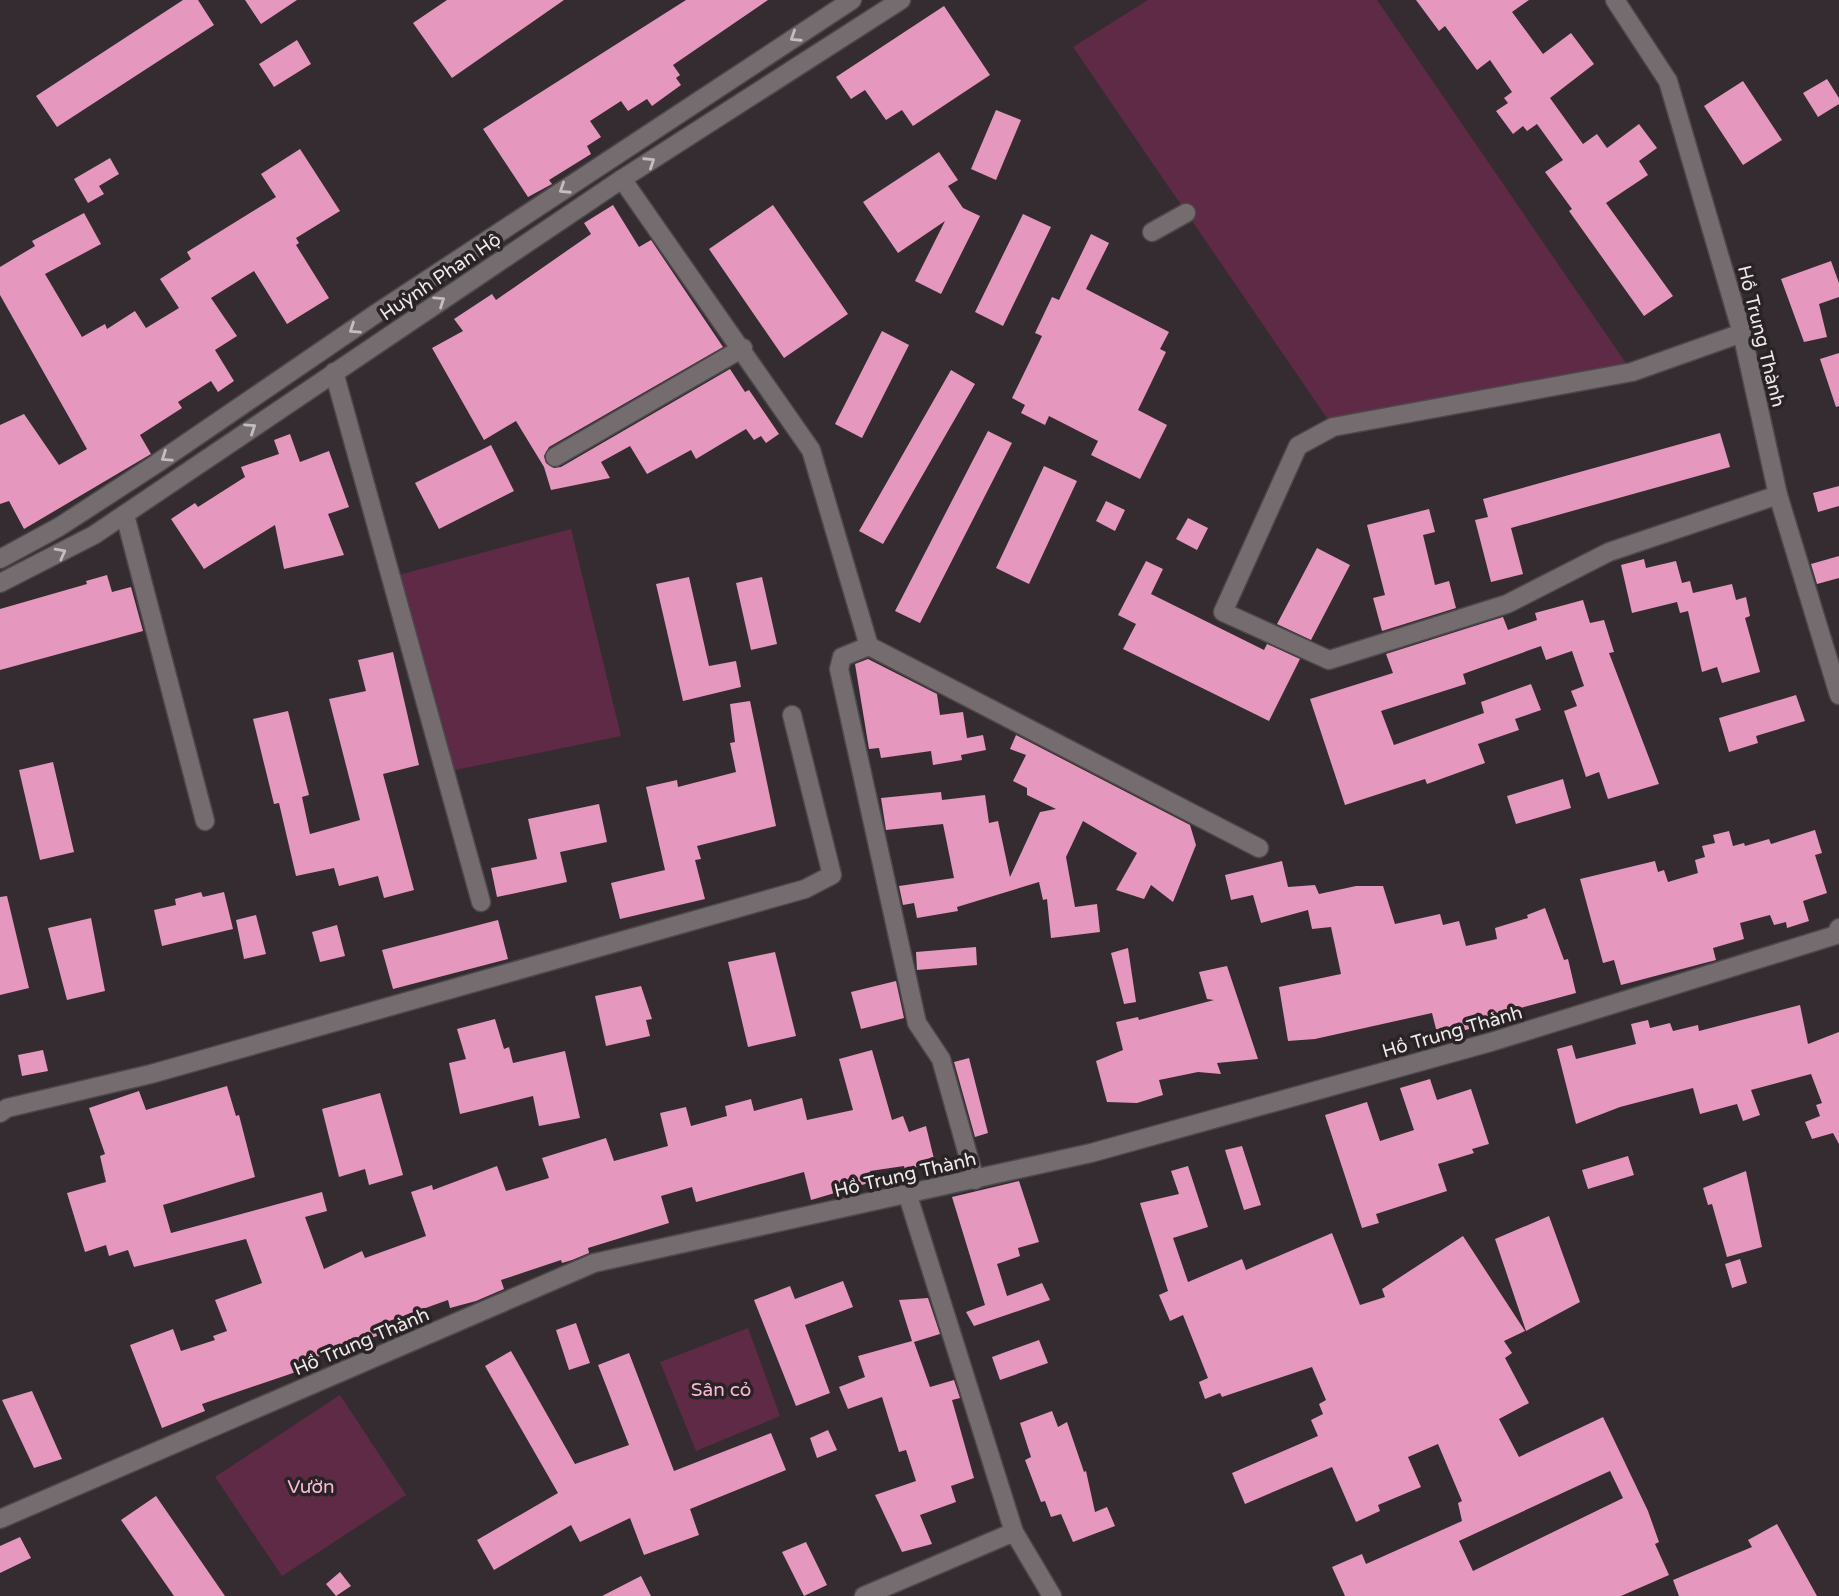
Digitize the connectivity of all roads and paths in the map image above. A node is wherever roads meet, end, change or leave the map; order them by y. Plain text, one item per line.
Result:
1 (852, 0) edge
2 (901, 0) edge
3 (1615, 0) edge
4 (622, 179) junction
5 (1186, 213) dead end
6 (1152, 232) dead end
7 (1742, 333) junction
8 (743, 348) junction
9 (320, 352) junction
10 (334, 372) junction
11 (555, 457) dead end
12 (1778, 495) junction
13 (125, 515) junction
14 (0, 559) edge
15 (0, 583) edge
16 (869, 646) junction
17 (1839, 695) edge
18 (792, 715) dead end
19 (205, 821) dead end
20 (1259, 848) dead end
21 (481, 902) dead end
22 (1838, 936) edge
23 (0, 1113) edge
24 (975, 1180) junction
25 (908, 1196) junction
26 (0, 1519) edge
27 (1014, 1532) junction
28 (864, 1596) edge
29 (1052, 1596) edge

1 -> 9 street, Huỳnh Phan Hộ
4 -> 2 street, Huỳnh Phan Hộ
3 - 7 street, Hồ Trung Thành
4 - 8 street
10 -> 4 street, Huỳnh Phan Hộ
5 - 6 street
7 - 12 street, Hồ Trung Thành
7 - 12 street
8 - 11 street
8 - 16 street
9 - 10 street
9 -> 14 street, Huỳnh Phan Hộ
13 -> 10 street, Huỳnh Phan Hộ
10 - 21 street
12 - 17 street, Hồ Trung Thành
15 -> 13 street, Huỳnh Phan Hộ
13 - 19 street
16 - 20 street
16 - 24 street
18 - 23 street
22 - 24 street, Hồ Trung Thành
24 - 25 street, Hồ Trung Thành
25 - 26 street, Hồ Trung Thành
25 - 27 street
27 - 28 street
27 - 29 street

